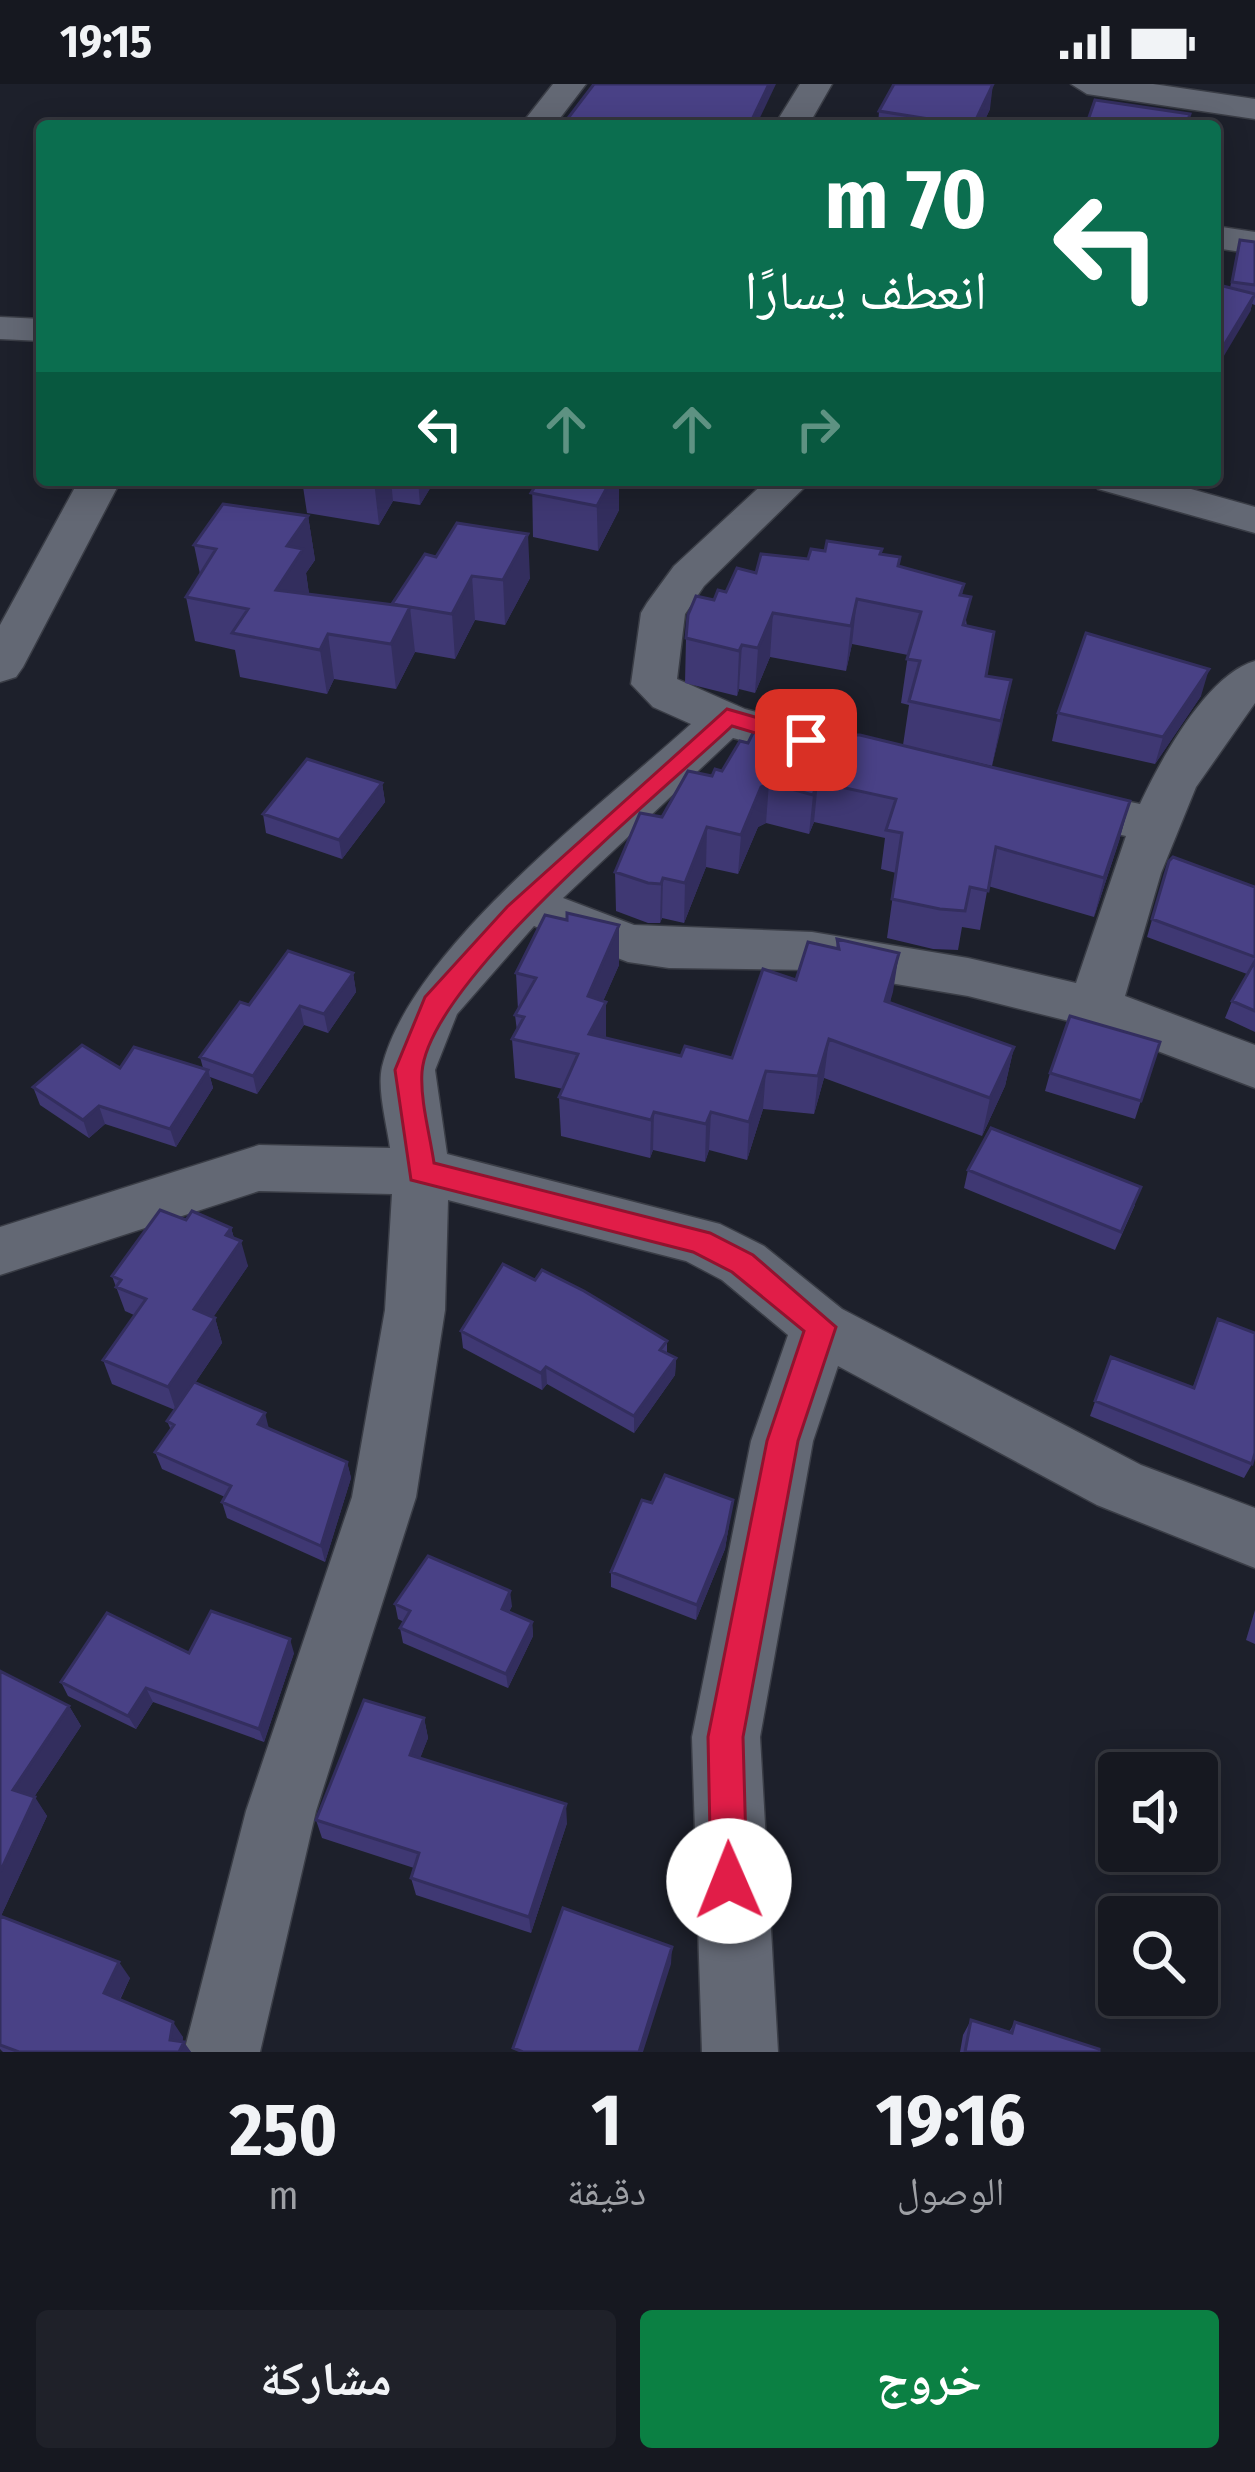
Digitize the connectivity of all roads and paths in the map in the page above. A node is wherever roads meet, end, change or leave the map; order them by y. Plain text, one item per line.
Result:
1 (570, 84) edge
2 (816, 84) edge
3 (1087, 84) edge
4 (1255, 110) edge
5 (542, 120) edge
6 (795, 120) edge
7 (1221, 238) edge
8 (1255, 243) edge
9 (97, 486) edge
10 (784, 486) edge
11 (1134, 486) edge
12 (1255, 520) edge
13 (0, 667) edge
14 (1255, 676) edge
15 (727, 717) junction
16 (924, 772) edge
17 (1024, 796) edge
18 (1152, 824) junction
19 (526, 904) junction
20 (1095, 1007) junction
21 (1255, 1067) edge
22 (421, 1172) junction
23 (0, 1251) edge
24 (821, 1327) junction
25 (1255, 1538) edge
26 (222, 2052) edge
27 (740, 2052) edge

1 - 5 street
2 - 6 street
3 - 4 street
7 - 8 street
9 - 13 street
10 - 15 street
11 - 12 street
14 - 18 street
15 - 16 street
15 - 19 street
17 - 18 street
18 - 20 street
19 - 20 street
19 - 22 street
20 - 21 street
22 - 23 street
22 - 24 street
22 - 26 street
24 - 25 street
24 - 27 street

